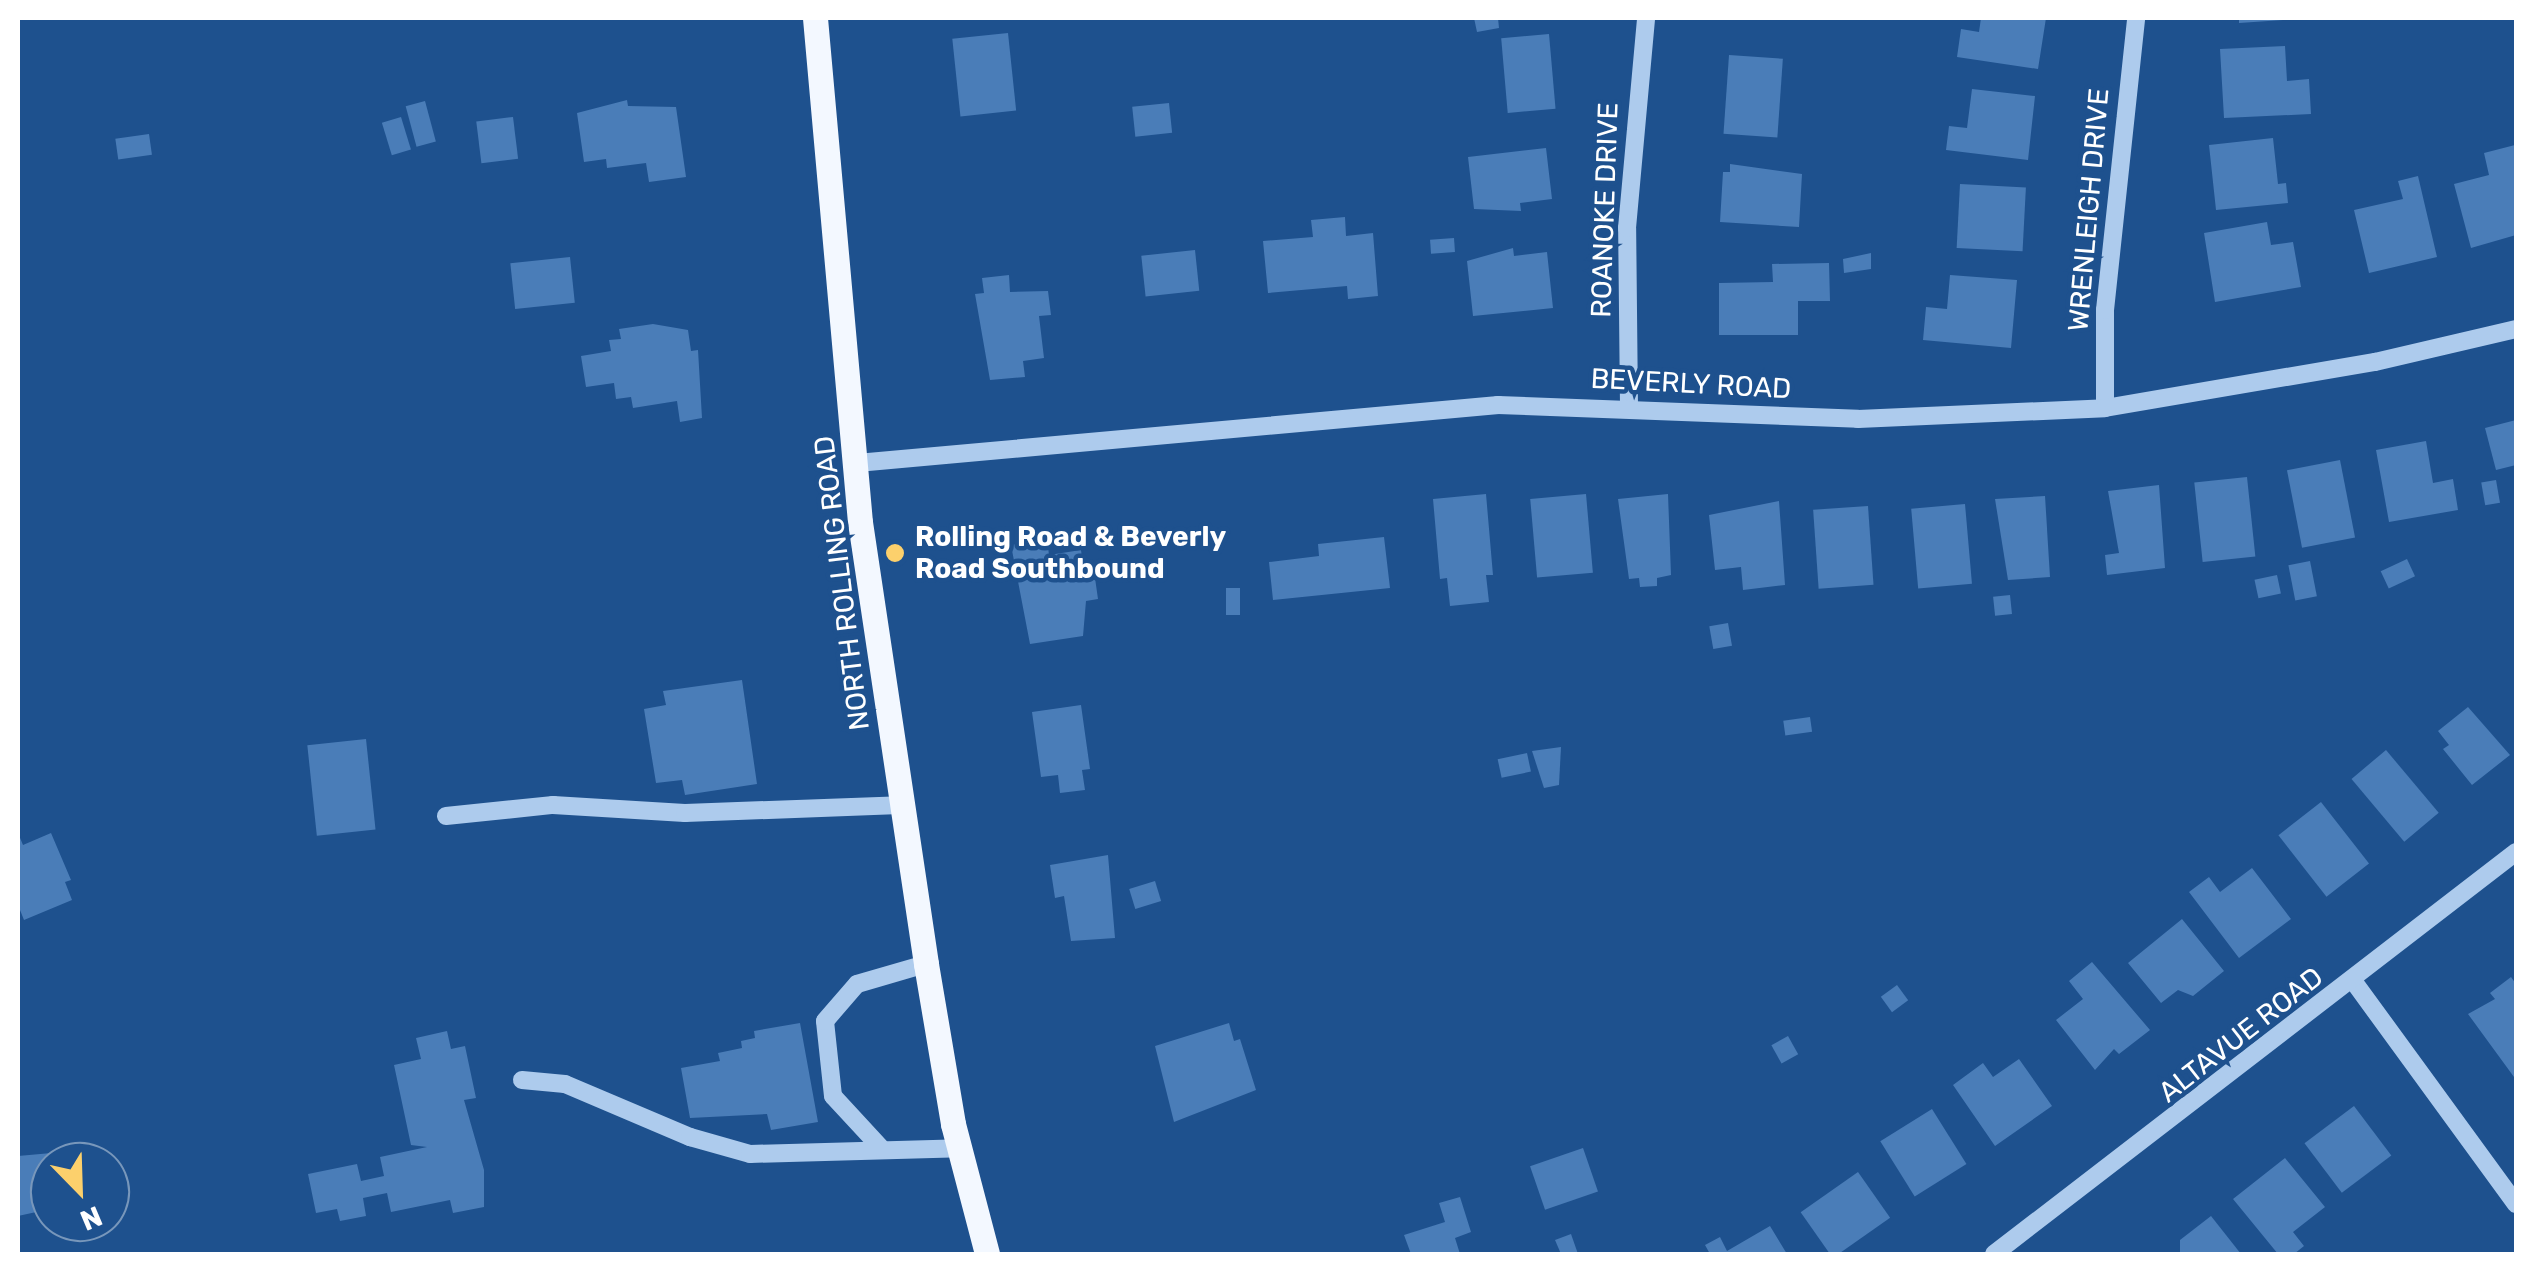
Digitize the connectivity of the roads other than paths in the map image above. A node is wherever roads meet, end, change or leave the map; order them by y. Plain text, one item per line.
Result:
1 (815, 18) edge
2 (1646, 18) edge
3 (2136, 18) edge
4 (2516, 329) edge
5 (1629, 406) junction
6 (2105, 408) junction
7 (856, 464) junction
8 (900, 805) junction
9 (446, 816) dead end
10 (2516, 852) edge
11 (926, 964) junction
12 (2354, 982) junction
13 (522, 1080) dead end
14 (882, 1148) junction
15 (960, 1148) junction
16 (2516, 1204) edge
17 (987, 1254) edge
18 (1994, 1254) edge

1 - 7 main road, NORTH ROLLING ROAD
2 - 5 street, ROANOKE DRIVE
3 - 6 street, WRENLEIGH DRIVE
4 - 6 street, BEVERLY ROAD
5 - 6 street, BEVERLY ROAD
5 - 7 street, BEVERLY ROAD
7 - 8 main road, NORTH ROLLING ROAD
8 - 9 street
8 - 11 main road, NORTH ROLLING ROAD
10 - 12 street, ALTAVUE ROAD
11 - 14 street
11 - 15 main road, NORTH ROLLING ROAD
12 - 16 street
12 - 18 street, ALTAVUE ROAD
13 - 14 street
14 - 15 street
15 - 17 main road, NORTH ROLLING ROAD

